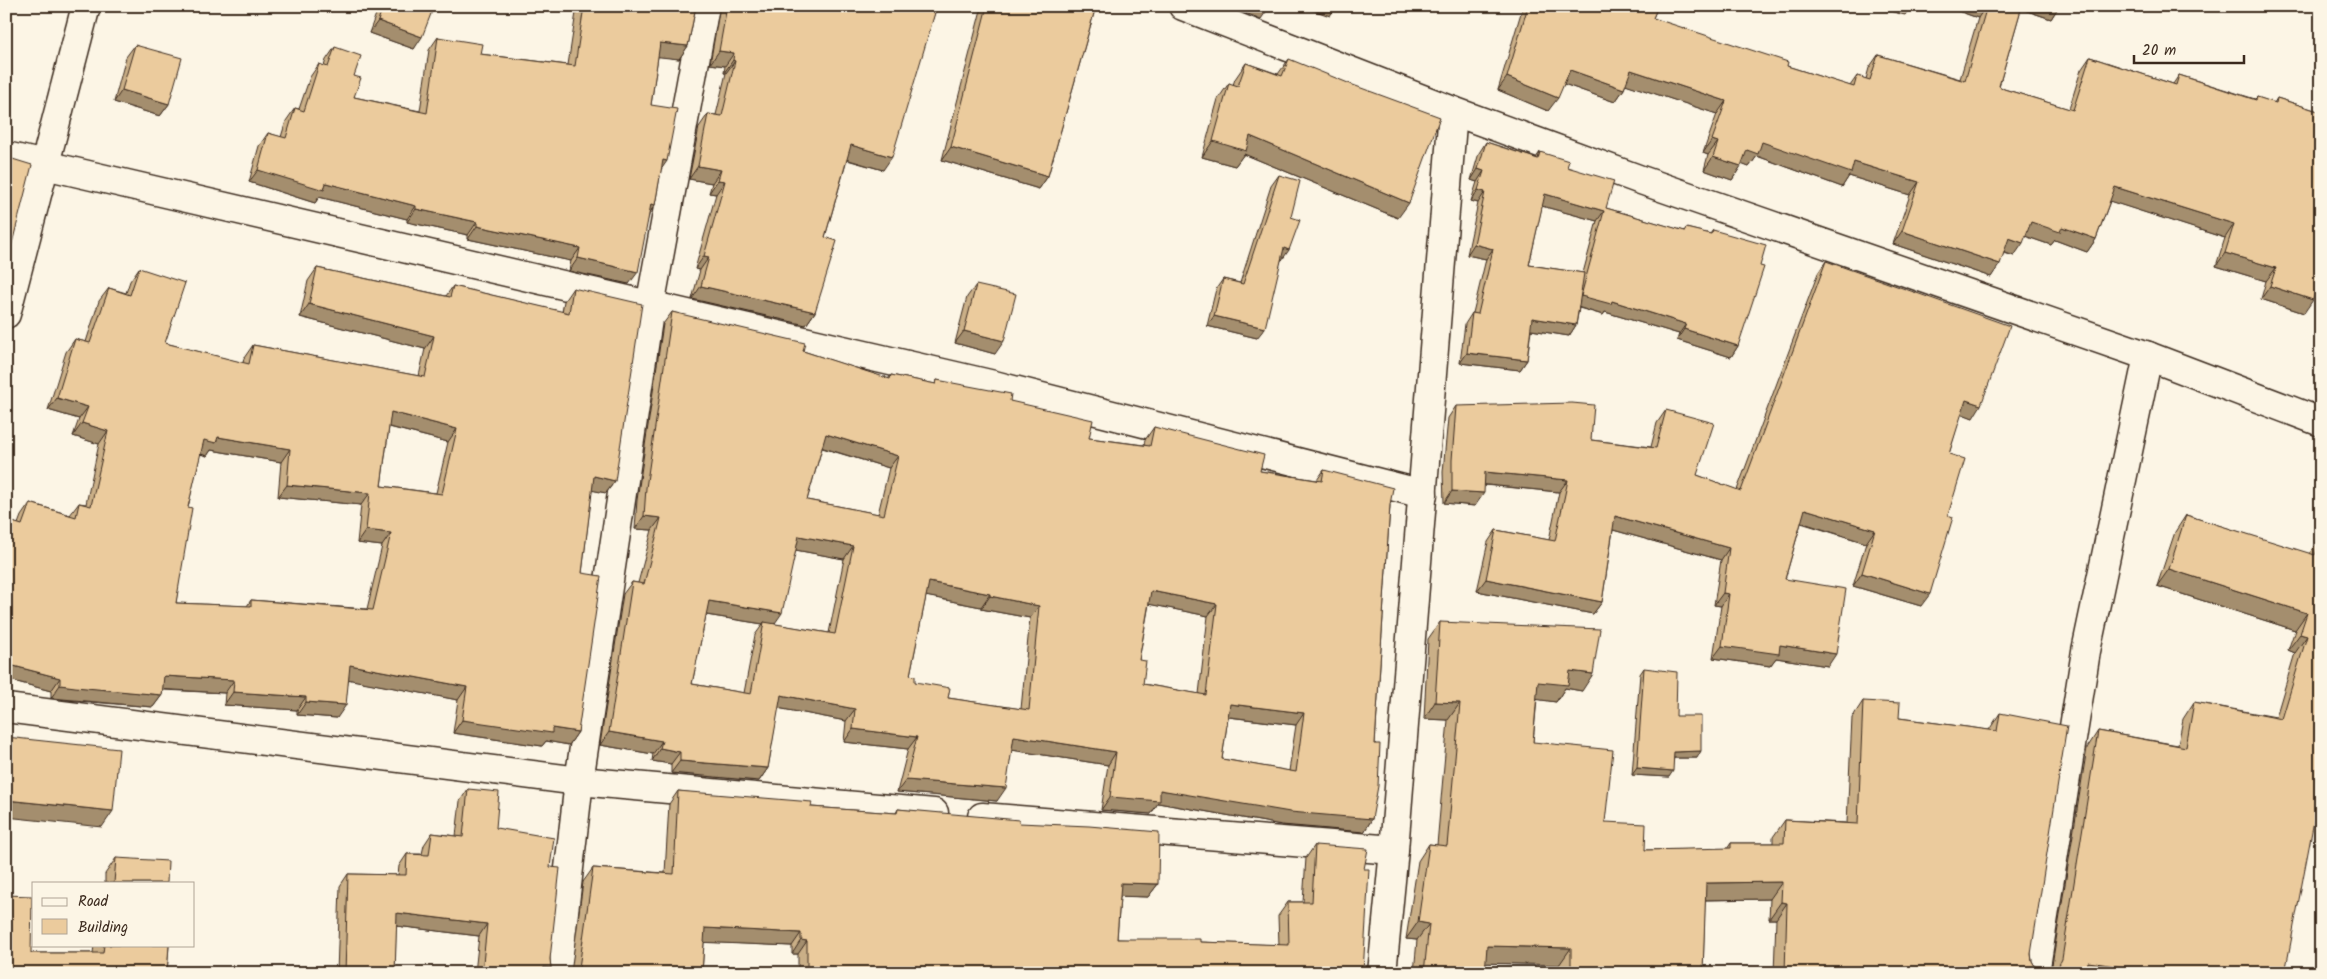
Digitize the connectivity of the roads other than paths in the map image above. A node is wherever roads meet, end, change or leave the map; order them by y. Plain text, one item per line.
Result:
1 (86, 6) edge
2 (705, 6) edge
3 (1183, 6) edge
4 (1453, 111) junction
5 (6, 156) edge
6 (46, 166) junction
7 (650, 306) junction
8 (6, 314) edge
9 (2148, 356) junction
10 (2321, 422) edge
11 (1423, 494) junction
12 (6, 708) edge
13 (579, 781) junction
14 (1394, 850) junction
15 (557, 973) edge
16 (1382, 973) edge
17 (2034, 973) edge

1 - 6 street
2 - 7 street
3 - 4 street
4 - 9 street
4 - 11 street
5 - 6 street
6 - 7 street
6 - 8 street
7 - 11 street
7 - 13 street
9 - 10 street
9 - 17 street
11 - 14 street
12 - 13 street
13 - 14 street
13 - 15 street
14 - 16 street

